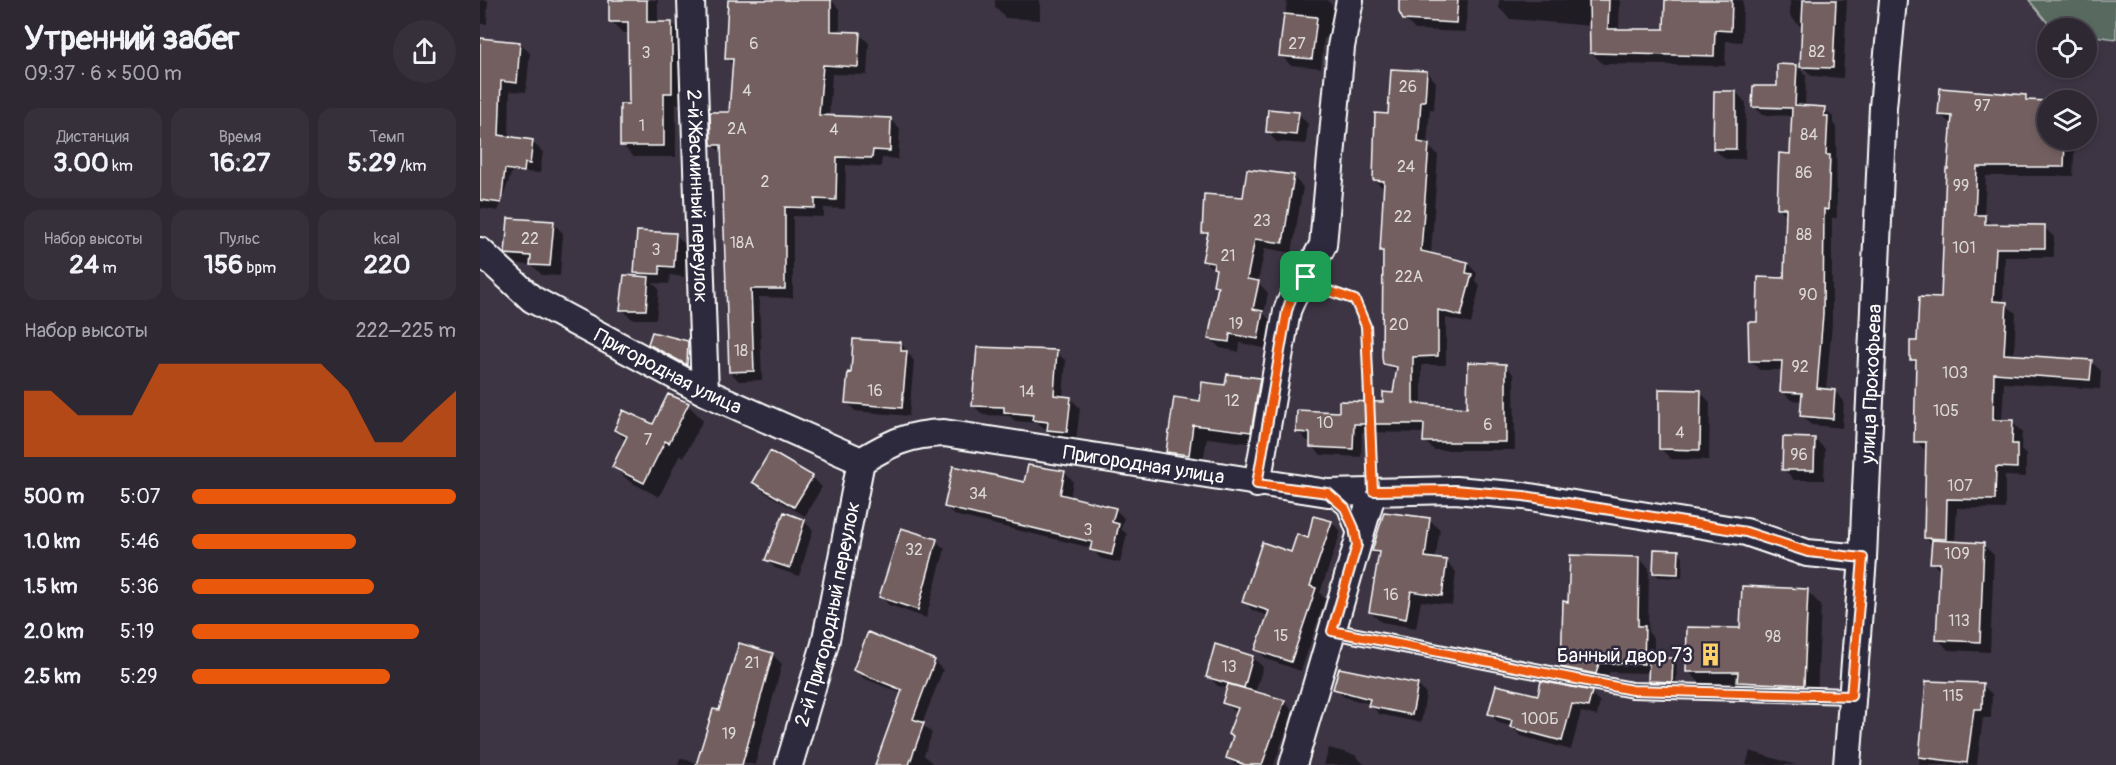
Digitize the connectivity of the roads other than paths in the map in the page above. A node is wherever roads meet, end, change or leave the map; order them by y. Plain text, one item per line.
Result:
1 (691, 0) edge
2 (1350, 0) edge
3 (1893, 0) edge
4 (480, 251) edge
5 (705, 392) junction
6 (861, 460) junction
7 (1257, 484) junction
8 (1373, 491) junction
9 (1328, 493) junction
10 (1357, 545) junction
11 (1863, 558) junction
12 (1332, 631) junction
13 (1851, 696) junction
14 (789, 765) edge
15 (1293, 765) edge
16 (1847, 765) edge

1 - 5 street, 2-й Жасминный переулок
2 - 7 street
3 - 11 street, улица Прокофьева
4 - 5 street, Пригородная улица
5 - 6 street, Пригородная улица
6 - 7 street, Пригородная улица
6 - 14 street, 2-й Пригородный переулок
7 - 9 street, Пригородная улица
8 - 9 street, Пригородная улица
8 - 10 street
8 - 11 street, Пригородная улица
9 - 10 lane
10 - 12 street
11 - 13 street, улица Прокофьева
12 - 13 lane
12 - 15 street
13 - 16 street, улица Прокофьева

